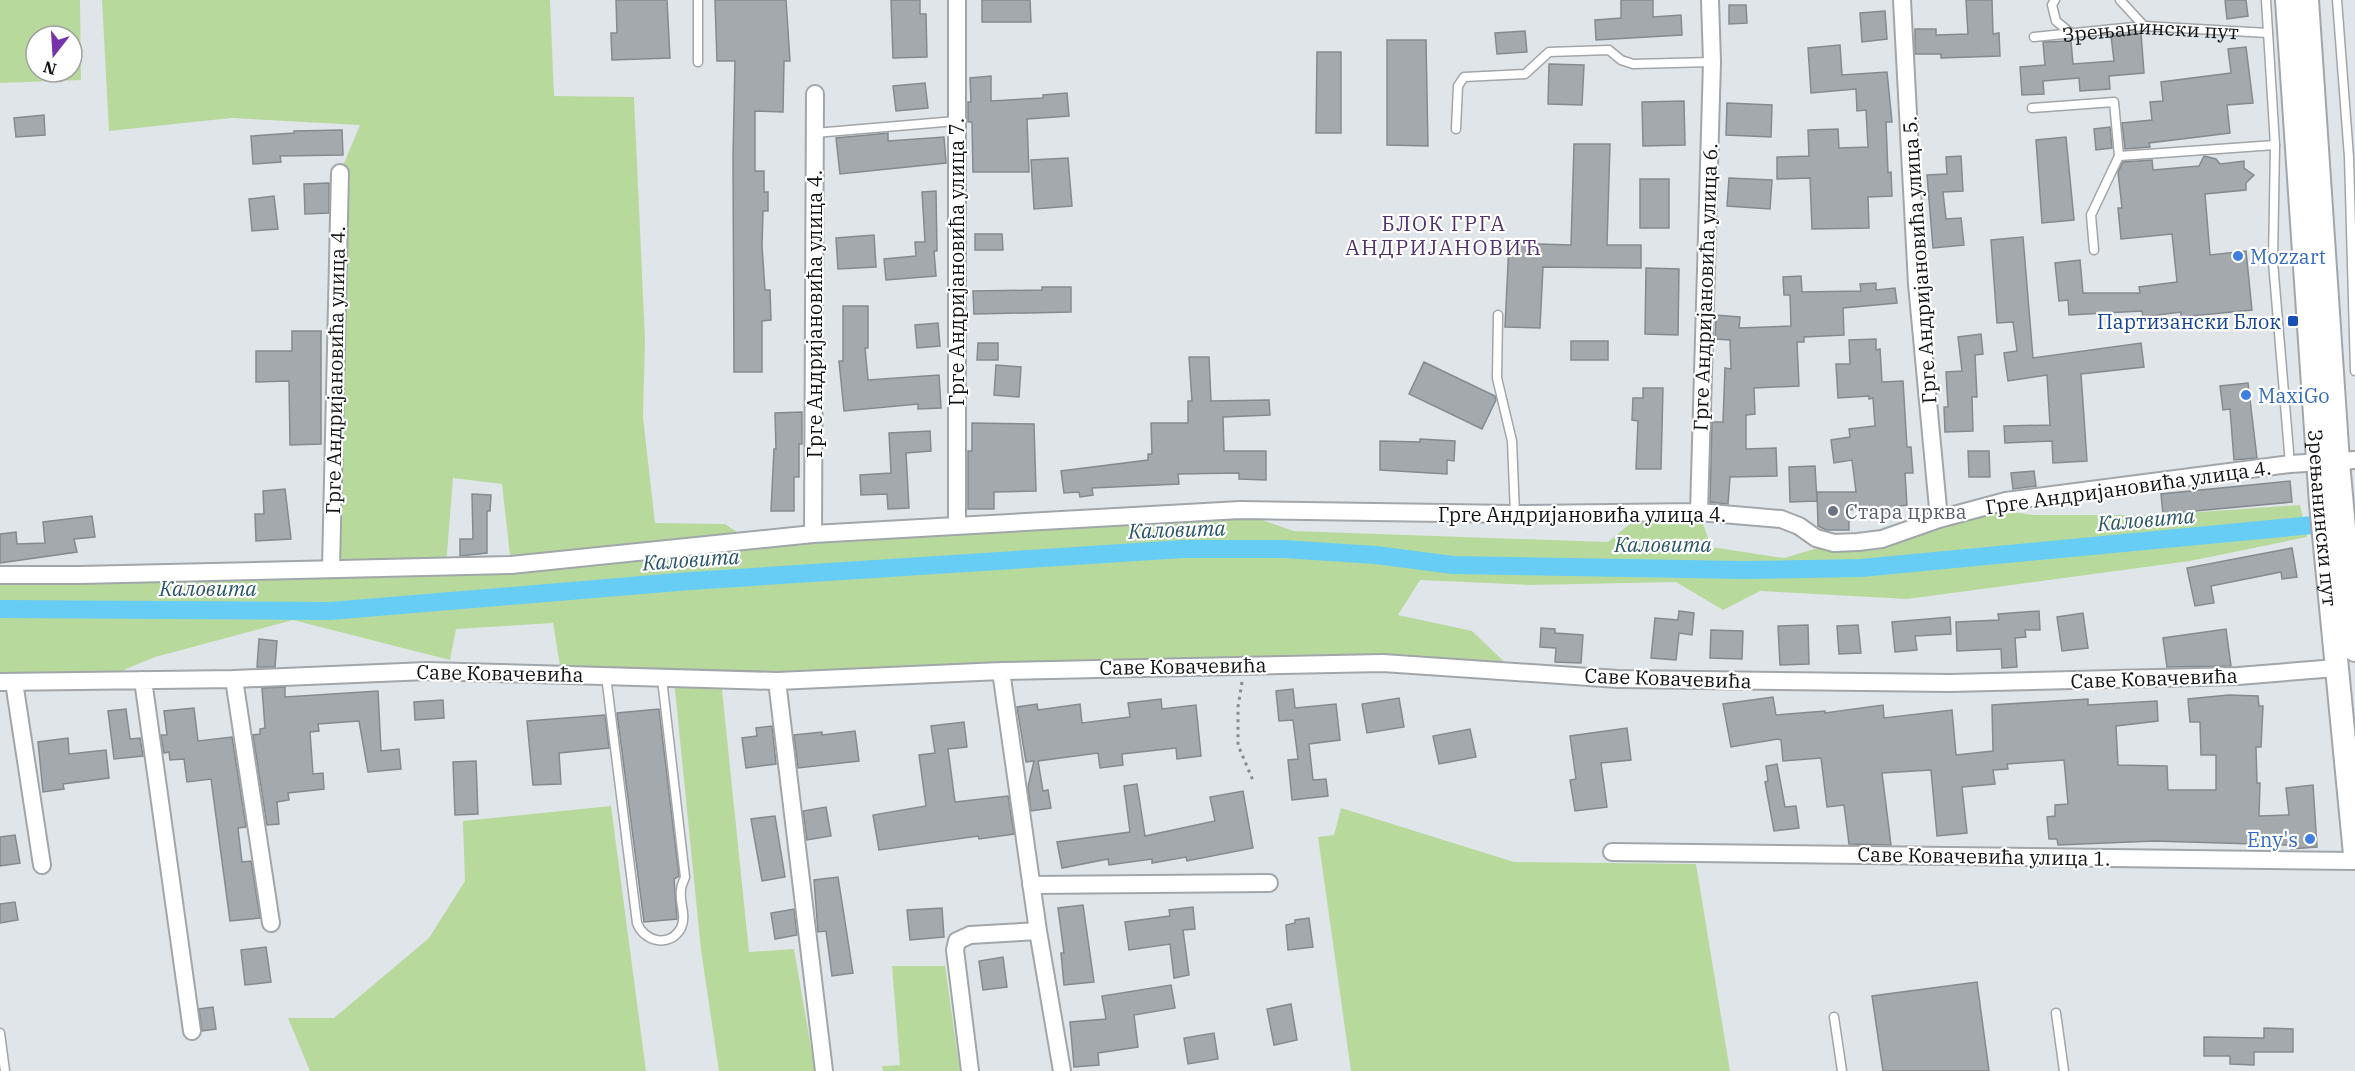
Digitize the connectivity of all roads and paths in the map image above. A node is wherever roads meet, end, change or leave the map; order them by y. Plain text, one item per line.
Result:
1 (698, 0) edge
2 (957, 0) edge
3 (1710, 0) edge
4 (1902, 0) edge
5 (2055, 0) edge
6 (2120, 0) edge
7 (2266, 0) edge
8 (2287, 0) edge
9 (2307, 0) edge
10 (2337, 0) edge
11 (2144, 26) junction
12 (2268, 33) junction
13 (2073, 35) junction
14 (2034, 37) dead end
15 (698, 62) dead end
16 (1712, 62) junction
17 (815, 94) dead end
18 (2032, 108) dead end
19 (956, 121) junction
20 (1456, 129) dead end
21 (815, 133) junction
22 (2275, 146) junction
23 (2119, 156) junction
24 (340, 173) dead end
25 (2094, 250) dead end
26 (1498, 315) dead end
27 (2355, 371) edge
28 (2337, 461) edge
29 (2290, 464) junction
30 (1699, 512) junction
31 (1515, 514) junction
32 (1939, 519) junction
33 (957, 524) junction
34 (813, 534) junction
35 (2335, 542) junction
36 (331, 568) junction
37 (0, 575) edge
38 (2355, 650) edge
39 (1244, 665) junction
40 (2336, 668) junction
41 (1001, 671) junction
42 (606, 676) junction
43 (234, 679) junction
44 (662, 679) junction
45 (143, 680) junction
46 (777, 681) junction
47 (7, 682) edge
48 (1254, 783) dead end
49 (2353, 822) edge
50 (1612, 852) dead end
51 (2355, 854) edge
52 (2355, 861) edge
53 (42, 865) dead end
54 (1269, 883) dead end
55 (1031, 885) junction
56 (271, 923) dead end
57 (1038, 931) junction
58 (2056, 1012) dead end
59 (1834, 1017) dead end
60 (192, 1031) dead end
61 (0, 1033) edge
62 (5, 1071) edge
63 (824, 1071) edge
64 (970, 1071) edge
65 (1062, 1071) edge
66 (1842, 1071) edge
67 (2064, 1071) edge

1 - 15 lane
2 - 19 street, Грге Андријановића улица 7.
3 - 16 street, Грге Андријановића улица 6.
4 - 32 street, Грге Андријановића улица 5.
5 - 13 lane
6 - 11 lane
7 - 12 lane
8 - 28 main road, Зрењанински пут
9 - 28 main road, Зрењанински пут
10 - 27 lane
11 - 12 lane, Зрењанински пут
11 - 13 lane, Зрењанински пут
12 - 22 lane
13 - 14 lane, Зрењанински пут
16 - 20 lane
16 - 30 street, Грге Андријановића улица 6.
17 - 21 street, Грге Андријановића улица 4.
18 - 23 lane
19 - 21 lane
19 - 33 street, Грге Андријановића улица 7.
21 - 34 street, Грге Андријановића улица 4.
22 - 23 lane
22 - 29 lane
23 - 25 lane
24 - 36 street, Грге Андријановића улица 4.
26 - 31 lane
28 - 29 street, Грге Андријановића улица 4.
28 - 35 main road, Зрењанински пут
29 - 32 street, Грге Андријановића улица 4.
30 - 31 street, Грге Андријановића улица 4.
30 - 32 street, Грге Андријановића улица 4.
31 - 33 street, Грге Андријановића улица 4.
33 - 34 street, Грге Андријановића улица 4.
34 - 36 street, Грге Андријановића улица 4.
35 - 38 main road, Зрењанински пут
35 - 40 main road, Зрењанински пут
36 - 37 street, Грге Андријановића улица 4.
39 - 40 street, Саве Ковачевића
39 - 41 street, Саве Ковачевића
39 - 48 path
40 - 49 main road, Зрењанински пут
41 - 46 street, Саве Ковачевића
41 - 55 street
42 - 43 street, Саве Ковачевића
42 - 44 street, Саве Ковачевића
42 - 44 lane
43 - 45 street, Саве Ковачевића
43 - 56 street
44 - 46 street, Саве Ковачевића
45 - 47 street, Саве Ковачевића
45 - 60 street
46 - 63 street
47 - 53 street
49 - 51 main road, Зрењанински пут
50 - 52 street, Саве Ковачевића улица 1.
54 - 55 street
55 - 57 street
57 - 64 street
57 - 65 street
58 - 67 lane
59 - 66 lane
61 - 62 lane

